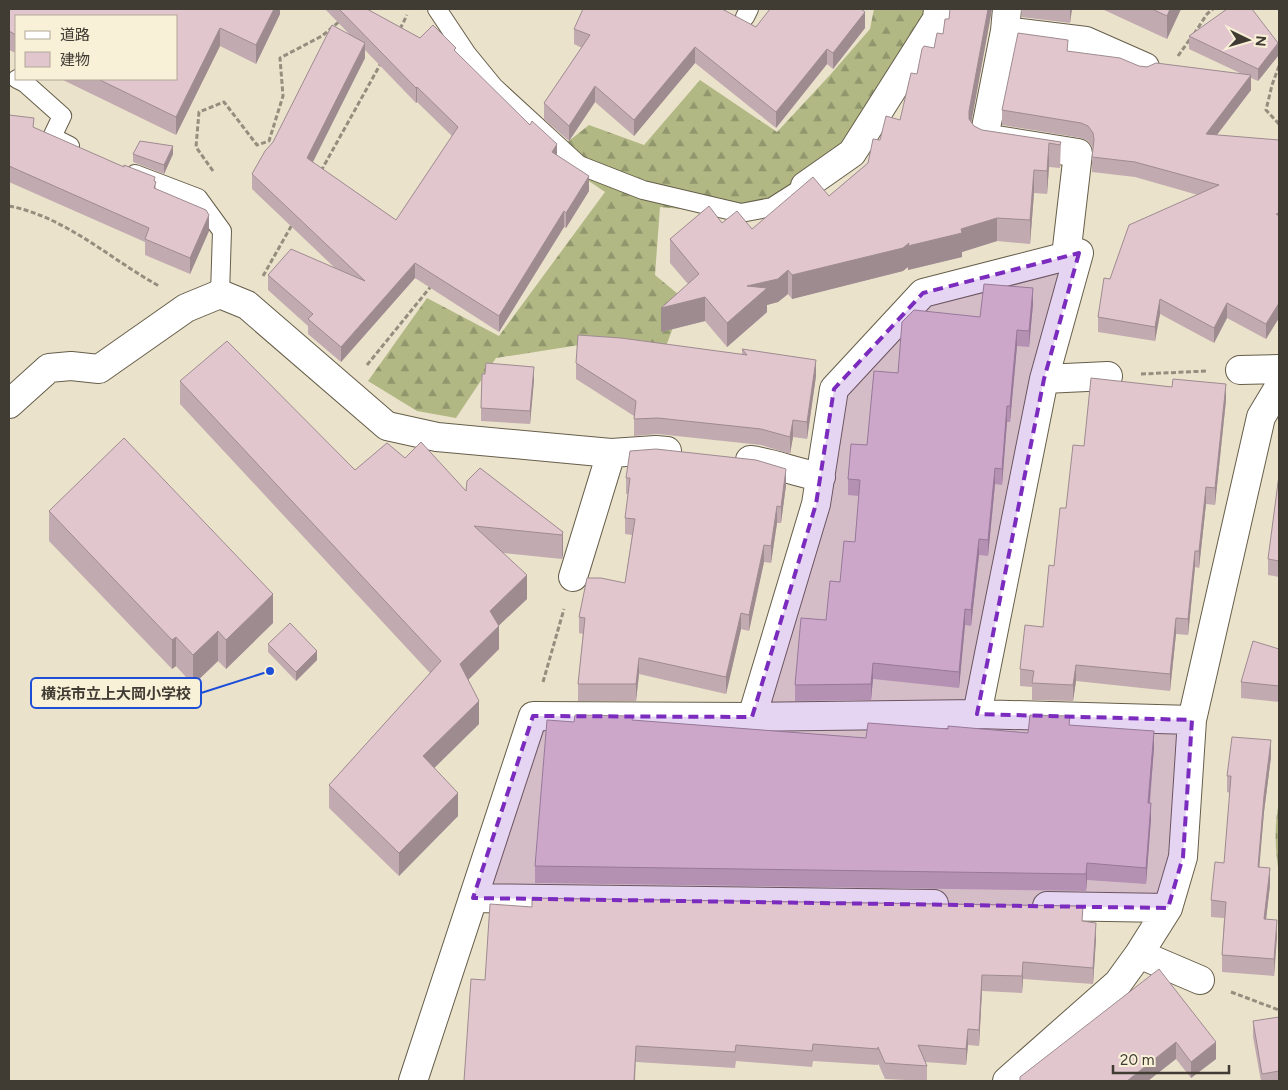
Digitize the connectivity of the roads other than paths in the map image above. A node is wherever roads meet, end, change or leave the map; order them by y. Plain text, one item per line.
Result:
1 (438, 9) edge
2 (938, 9) edge
3 (1006, 20) edge
4 (1145, 67) edge
5 (20, 80) edge
6 (86, 154) edge
7 (121, 168) edge
8 (805, 186) joint
9 (1066, 256) junction
10 (220, 294) junction
11 (1279, 369) edge
12 (1240, 370) road end
13 (1108, 376) road end
14 (1044, 379) junction
15 (1279, 387) edge
16 (9, 404) edge
17 (611, 453) junction
18 (694, 454) edge
19 (722, 457) edge
20 (821, 477) junction
21 (573, 577) road end
22 (976, 714) junction
23 (752, 717) junction
24 (1192, 720) junction
25 (473, 898) junction
26 (959, 904) edge
27 (1019, 906) edge
28 (1168, 908) junction
29 (1139, 954) junction
30 (1200, 980) road end
31 (413, 1081) edge
32 (1007, 1081) edge

1 - 8 lane
2 - 8 street
3 - 4 street
3 - 9 street
5 - 6 lane
7 - 10 lane
9 - 14 street
9 - 20 street
10 - 16 street
10 - 17 street
11 - 12 street
13 - 14 street
14 - 22 street
15 - 24 street
17 - 18 street
17 - 21 street
19 - 20 street
20 - 23 street
22 - 23 street
22 - 24 street
23 - 25 street
24 - 28 street
25 - 26 street
25 - 31 street
27 - 28 street
28 - 29 street
29 - 30 street
29 - 32 street

